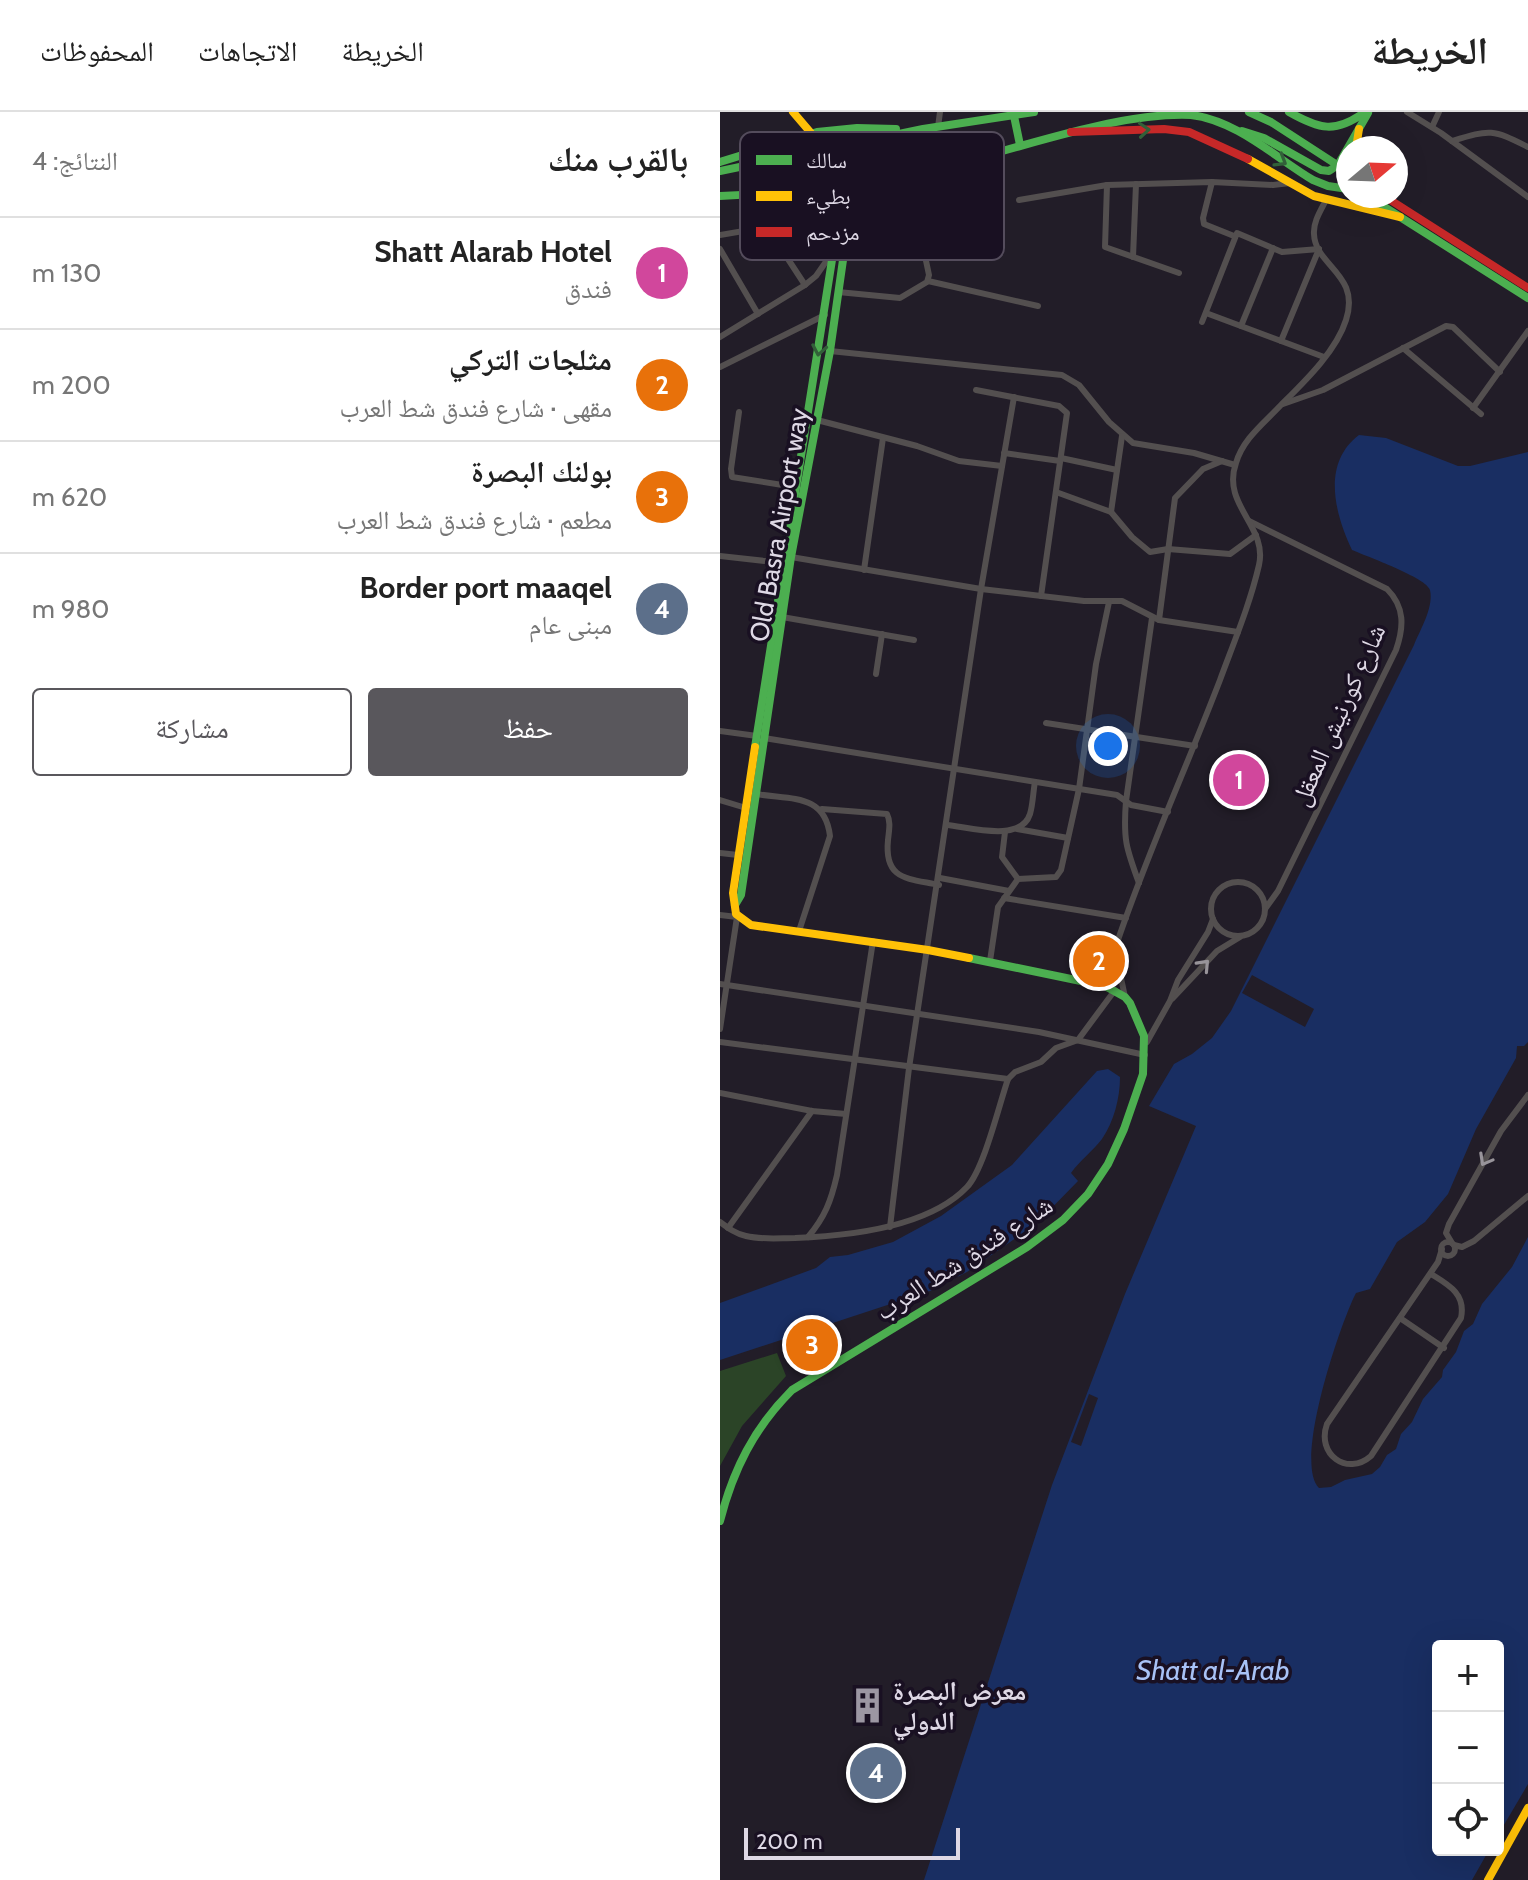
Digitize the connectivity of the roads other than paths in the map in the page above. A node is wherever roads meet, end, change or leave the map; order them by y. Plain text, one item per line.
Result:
1 (793, 112) edge
2 (940, 112) edge
3 (1034, 112) edge
4 (1249, 112) edge
5 (1289, 112) edge
6 (1366, 112) edge
7 (1407, 112) edge
8 (1439, 112) edge
9 (1014, 116) junction
10 (938, 127) junction
11 (1432, 127) junction
12 (1359, 129) junction
13 (916, 130) junction
14 (1233, 130) junction
15 (1067, 131) junction
16 (810, 132) edge
17 (820, 132) edge
18 (906, 132) edge
19 (1355, 136) edge
20 (1358, 136) edge
21 (1452, 141) junction
22 (1020, 145) junction
23 (1528, 147) edge
24 (1004, 150) edge
25 (740, 156) edge
26 (720, 162) edge
27 (1336, 164) edge
28 (1336, 166) edge
29 (740, 167) edge
30 (720, 171) edge
31 (1212, 182) junction
32 (1290, 183) junction
33 (1136, 184) junction
34 (1107, 185) junction
35 (1336, 187) edge
36 (740, 195) edge
37 (720, 196) edge
38 (1528, 197) edge
39 (1019, 200) dead end
40 (1326, 200) junction
41 (1386, 208) edge
42 (1402, 208) edge
43 (1400, 217) junction
44 (740, 232) edge
45 (720, 235) edge
46 (1234, 236) junction
47 (1443, 238) junction
48 (1273, 248) junction
49 (720, 249) edge
50 (1319, 249) junction
51 (1133, 257) junction
52 (789, 260) edge
53 (827, 260) edge
54 (831, 260) edge
55 (843, 260) edge
56 (926, 260) edge
57 (1179, 273) dead end
58 (928, 281) junction
59 (805, 285) junction
60 (1528, 288) edge
61 (838, 292) junction
62 (1528, 298) edge
63 (1038, 306) dead end
64 (1206, 313) junction
65 (758, 314) junction
66 (825, 315) junction
67 (1202, 322) dead end
68 (1241, 326) junction
69 (1528, 331) edge
70 (720, 337) edge
71 (1281, 341) junction
72 (1403, 348) junction
73 (830, 351) junction
74 (1324, 357) junction
75 (720, 367) edge
76 (1500, 372) junction
77 (976, 390) dead end
78 (1014, 397) junction
79 (1283, 404) junction
80 (1473, 408) junction
81 (739, 412) dead end
82 (1481, 414) dead end
83 (817, 420) junction
84 (1122, 436) junction
85 (883, 438) junction
86 (1004, 453) junction
87 (1061, 460) junction
88 (1222, 461) junction
89 (1235, 465) junction
90 (1002, 466) junction
91 (1117, 470) junction
92 (795, 487) junction
93 (1056, 492) junction
94 (1111, 512) junction
95 (1249, 521) junction
96 (1256, 535) junction
97 (1168, 549) junction
98 (720, 556) edge
99 (787, 560) junction
100 (864, 570) junction
101 (981, 589) junction
102 (1041, 596) junction
103 (1109, 602) junction
104 (782, 617) junction
105 (1155, 619) junction
106 (1238, 632) junction
107 (882, 634) junction
108 (914, 640) dead end
109 (876, 674) dead end
110 (1046, 723) dead end
111 (1087, 730) junction
112 (720, 731) edge
113 (760, 737) junction
114 (1135, 739) junction
115 (1195, 746) junction
116 (956, 769) junction
117 (1035, 782) junction
118 (1079, 789) junction
119 (756, 794) junction
120 (720, 800) edge
121 (1126, 801) junction
122 (746, 808) junction
123 (822, 809) junction
124 (1168, 812) junction
125 (947, 825) junction
126 (1017, 829) junction
127 (1005, 832) junction
128 (1068, 838) junction
129 (720, 853) edge
130 (738, 855) junction
131 (1018, 879) junction
132 (939, 882) junction
133 (1139, 883) junction
134 (1009, 891) junction
135 (1004, 898) junction
136 (735, 905) junction
137 (1265, 909) junction
138 (720, 915) edge
139 (737, 917) junction
140 (1126, 918) junction
141 (1213, 919) junction
142 (799, 931) junction
143 (1243, 936) junction
144 (873, 941) junction
145 (928, 950) junction
146 (990, 961) junction
147 (724, 985) edge
148 (1115, 990) junction
149 (1125, 997) junction
150 (1170, 1001) junction
151 (864, 1006) junction
152 (918, 1014) junction
153 (720, 1029) edge
154 (1078, 1040) junction
155 (720, 1042) edge
156 (1146, 1044) junction
157 (1145, 1055) junction
158 (855, 1060) junction
159 (909, 1068) junction
160 (1008, 1079) junction
161 (720, 1093) edge
162 (1528, 1095) edge
163 (812, 1111) junction
164 (846, 1114) junction
165 (1528, 1196) edge
166 (720, 1222) edge
167 (890, 1227) junction
168 (728, 1228) junction
169 (1446, 1231) junction
170 (808, 1237) junction
171 (1453, 1244) junction
172 (1467, 1245) junction
173 (1442, 1247) junction
174 (1452, 1254) junction
175 (1438, 1262) junction
176 (1431, 1274) junction
177 (1400, 1318) junction
178 (1444, 1348) junction
179 (720, 1521) edge
180 (1528, 1808) edge
181 (1488, 1880) edge

1 - 16 main road
2 - 10 street
3 - 9 main road
4 - 27 main road
5 - 6 main road
6 - 12 main road
7 - 11 street
8 - 11 street
9 - 10 main road
9 - 22 main road
10 - 13 main road
11 - 21 street
12 - 19 main road
12 - 20 main road
13 - 17 main road
13 - 18 main road
14 - 15 main road
14 - 28 main road
14 -> 35 main road
15 - 22 main road
15 -> 32 main road
21 - 23 street
21 - 38 street
22 - 24 main road
25 - 26 main road
29 - 30 main road
31 - 32 street
31 - 33 street
31 - 46 street
32 - 40 main road
33 - 34 street
33 - 51 street
34 - 39 street
34 - 51 street
36 - 37 main road
40 - 43 main road
40 - 50 street
41 - 43 main road
42 - 47 main road
43 - 47 main road
44 - 45 street
46 - 48 street
46 - 64 street
47 - 60 main road
47 - 62 main road
48 - 50 street
48 - 68 street
49 - 65 street
50 - 71 street
50 - 74 street
51 - 57 street
52 - 59 street
53 - 59 street
54 - 66 main road, Old Basra Airport way
55 - 61 main road, Old Basra Airport way
56 - 58 street
58 - 61 street
58 - 63 street
59 - 65 street
61 - 73 main road, Old Basra Airport way
64 - 67 street
64 - 68 street
65 - 70 street
66 - 75 street
66 -> 92 main road, Old Basra Airport way
68 - 71 street
69 - 76 street
71 - 74 street
72 - 76 street
72 - 79 street
72 - 80 street
73 - 83 main road, Old Basra Airport way
73 - 84 street
74 - 79 street
76 - 80 street
77 - 78 street
78 - 86 street
78 - 87 street
79 - 89 street
80 - 82 street
81 - 92 street
83 - 85 street
83 - 99 main road, Old Basra Airport way
84 - 88 street
84 - 91 street
85 - 90 street
85 - 100 street
86 - 87 street
86 - 90 street
87 - 91 street
87 - 93 street
88 - 89 street
88 - 97 street
89 - 95 street
90 - 101 street
91 - 94 street
92 - 99 main road, Old Basra Airport way
93 - 94 street
93 - 102 street
94 - 97 street
95 - 96 street
95 - 137 street, شارع كورنيش المعقل
96 - 97 street
96 - 106 street
97 - 105 street
98 - 99 street
99 - 100 street
99 - 104 main road, Old Basra Airport way
99 - 113 main road, Old Basra Airport way
100 - 101 street
101 - 102 street
101 - 116 street
102 - 103 street
103 - 105 street
103 - 111 street
104 - 107 street
104 - 113 main road, Old Basra Airport way
105 - 106 street
105 - 114 street
106 - 115 street
107 - 108 street
107 - 109 street
110 - 111 street
111 - 114 street
111 - 118 street
112 - 113 street
113 - 116 street
113 - 119 main road, Old Basra Airport way
113 - 122 main road, Old Basra Airport way
114 - 115 street
114 - 121 street
115 - 124 street
116 - 117 street
116 - 125 street
117 - 118 street
117 - 126 street
118 - 121 street
118 - 128 street
119 - 123 street
119 - 136 main road, Old Basra Airport way
120 - 122 street
121 - 124 street
121 - 133 street
122 - 130 main road, Old Basra Airport way
123 - 132 street
123 - 142 street
124 - 133 street
125 - 127 street
125 - 132 street
126 - 127 street
126 - 128 street
127 - 131 street
128 - 131 street
129 - 130 street
130 - 136 main road, Old Basra Airport way
131 - 134 street
132 - 134 street
132 - 145 street
133 - 140 street
134 - 135 street
135 - 140 street
135 - 146 street
136 - 139 main road, Old Basra Airport way
137 - 141 street
137 - 143 street
138 - 139 street
139 - 142 main road, شارع فندق شط العرب
139 - 147 street
140 - 149 street
141 - 143 street
141 - 150 street
142 - 144 main road, شارع فندق شط العرب
150 -> 143 street
144 - 145 main road, شارع فندق شط العرب
144 - 151 street
145 - 146 main road, شارع فندق شط العرب
145 - 152 street
146 - 148 main road, شارع فندق شط العرب
147 - 151 street
147 - 153 street
148 - 149 main road, شارع فندق شط العرب
148 - 154 street
149 - 156 main road, شارع فندق شط العرب
150 - 156 street
151 - 152 street
151 - 158 street
152 - 154 street
152 - 159 street
154 - 157 street
154 - 160 street
155 - 158 street
156 - 157 main road, شارع فندق شط العرب
157 - 179 main road, شارع فندق شط العرب
158 - 159 street
158 - 164 street
159 - 160 street
159 - 167 street
160 - 167 street
161 - 163 street
162 -> 169 street
163 - 164 street
163 - 168 street
164 - 170 street
165 - 172 street
166 - 168 street
167 - 170 street
168 - 170 street
169 - 171 street
169 - 173 street
171 - 172 street
171 - 173 street
171 - 174 street
172 - 174 street
173 - 174 street
173 - 175 street
174 - 175 street
175 - 176 street
176 - 177 street
176 - 178 street
177 - 178 street
177 - 178 street
180 - 181 main road

